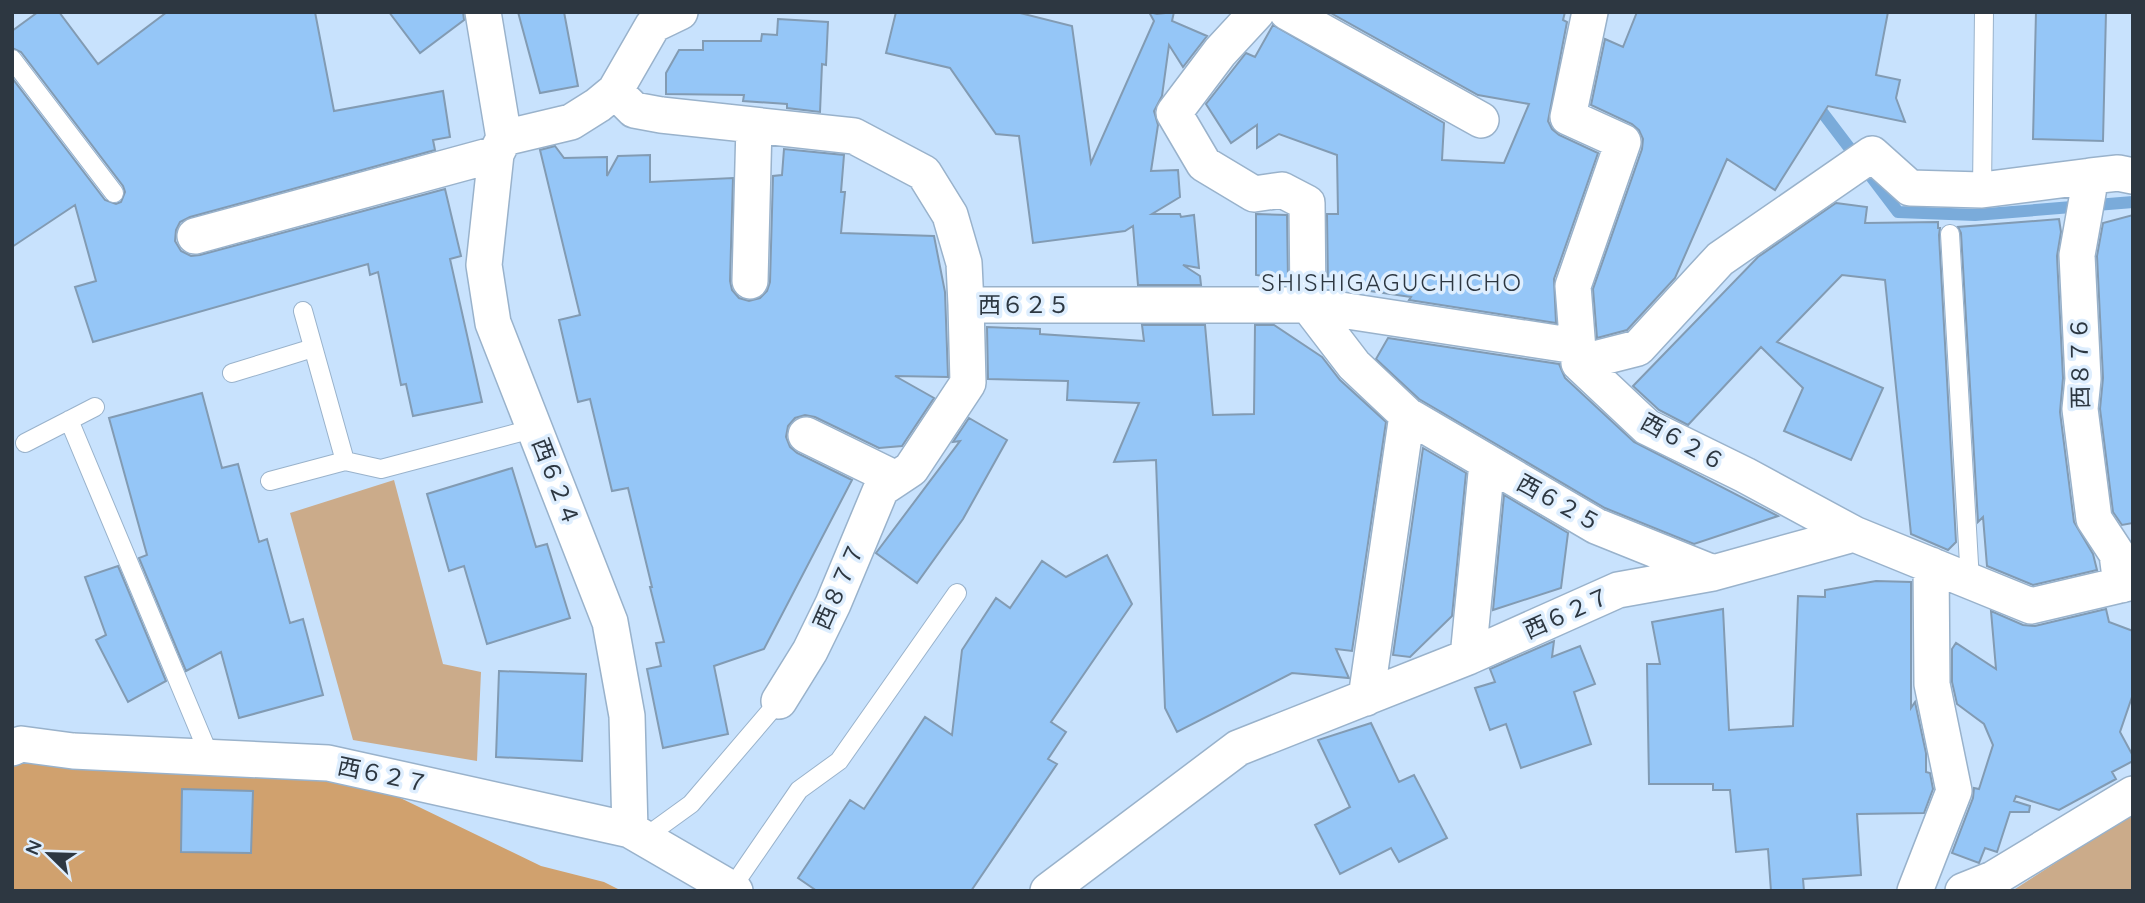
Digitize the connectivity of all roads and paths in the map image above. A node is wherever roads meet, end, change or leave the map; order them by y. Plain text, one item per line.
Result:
1 (483, 12) edge
2 (680, 12) edge
3 (1257, 12) edge
4 (1590, 12) edge
5 (1984, 12) edge
6 (1295, 14) edge
7 (12, 59) edge
8 (615, 91) junction
9 (1481, 120) dead end
10 (754, 125) junction
11 (500, 146) junction
12 (2133, 176) edge
13 (1982, 190) junction
14 (114, 193) dead end
15 (2088, 194) junction
16 (1950, 234) dead end
17 (195, 236) dead end
18 (750, 281) dead end
19 (1308, 304) junction
20 (966, 305) junction
21 (303, 311) dead end
22 (313, 348) junction
23 (1577, 355) junction
24 (232, 373) dead end
25 (96, 407) dead end
26 (1407, 415) junction
27 (69, 420) junction
28 (536, 428) junction
29 (806, 435) dead end
30 (25, 443) dead end
31 (345, 461) junction
32 (1487, 463) junction
33 (897, 479) junction
34 (270, 481) dead end
35 (1854, 534) junction
36 (1931, 565) junction
37 (1713, 573) junction
38 (1970, 581) junction
39 (2127, 584) edge
40 (957, 593) dead end
41 (1468, 657) junction
42 (1366, 698) junction
43 (779, 701) joint
44 (15, 742) edge
45 (211, 757) junction
46 (2133, 794) edge
47 (637, 834) junction
48 (733, 890) edge
49 (1048, 891) edge
50 (1915, 891) edge
51 (1963, 891) edge

1 - 11 street
2 - 8 street
3 - 19 street
4 - 23 street
5 - 13 lane
6 - 9 street
7 - 14 lane
8 - 10 street, 西６２５
8 - 11 street
10 - 18 street
10 - 20 street, 西６２５
11 - 17 street
11 - 28 street, 西６２４
12 - 15 street
13 - 15 street
13 - 23 street
15 - 39 street, 西８７６
16 - 38 lane
19 - 20 street, 西６２５
19 - 23 street
19 - 26 street, 西６２５
20 - 33 street, 西８７７
21 - 22 lane
22 - 24 lane
22 - 31 lane
23 - 35 street, 西６２６
25 - 27 lane
26 - 32 street, 西６２５
26 - 42 street
27 - 30 lane
27 - 45 lane
28 - 31 lane
28 - 47 street, 西６２４
29 - 33 street
31 - 34 lane
32 - 37 street, 西６２５
32 - 41 street
33 - 43 street, 西８７７
35 - 36 street
35 - 37 street, 西６２７
36 - 38 street
36 - 50 street
37 - 41 street, 西６２７
38 - 39 street
40 - 48 lane
41 - 42 street, 西６２７
42 - 49 street, 西６２７
43 - 47 lane, 西８７７
44 - 45 street, 西６２７
45 - 47 street, 西６２７
46 - 51 street
47 - 48 street, 西６２７

